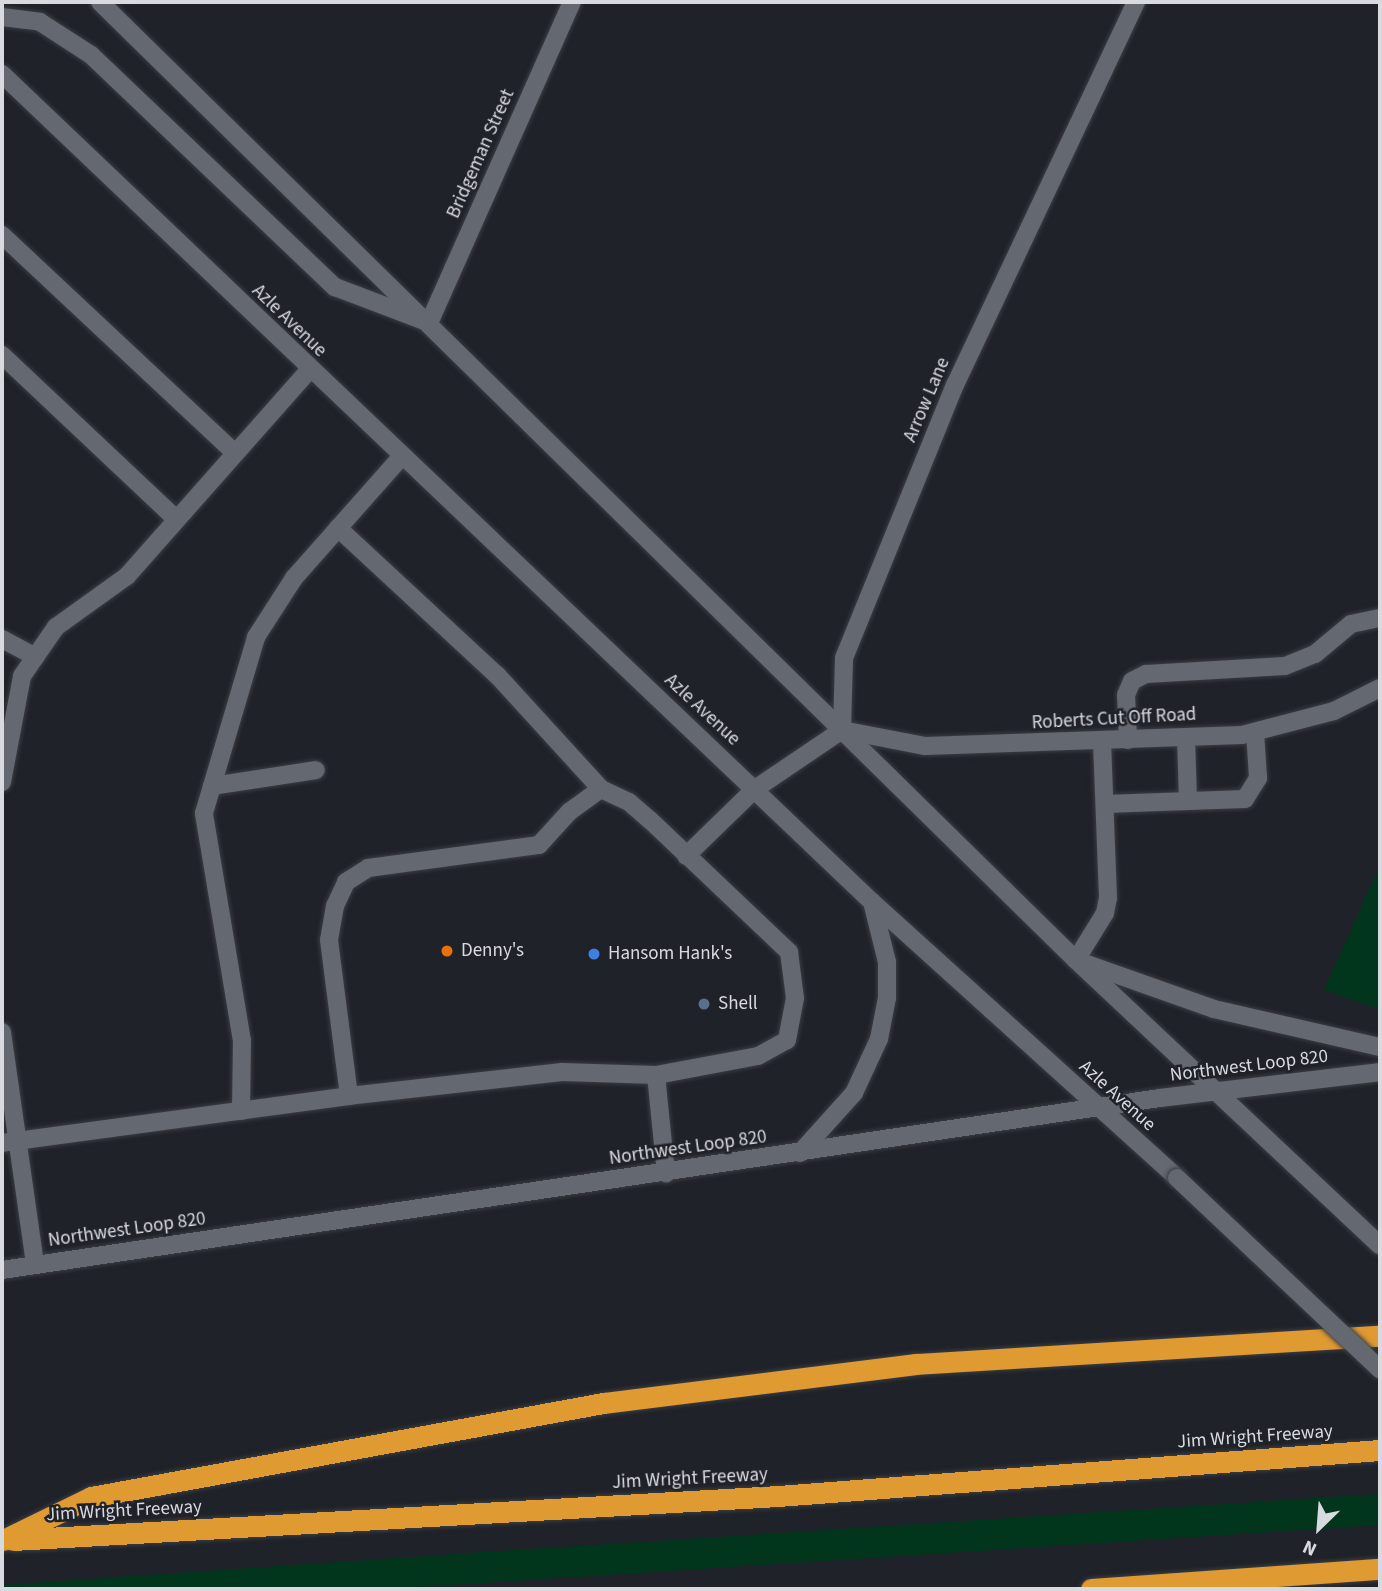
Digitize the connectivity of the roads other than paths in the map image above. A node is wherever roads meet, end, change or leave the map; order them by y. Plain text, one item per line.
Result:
1 (100, 2) edge
2 (572, 2) edge
3 (1136, 2) edge
4 (2, 17) edge
5 (2, 74) edge
6 (2, 235) edge
7 (429, 323) junction
8 (2, 355) edge
9 (309, 370) junction
10 (235, 453) junction
11 (401, 457) junction
12 (176, 519) junction
13 (338, 528) junction
14 (1380, 618) edge
15 (2, 639) edge
16 (36, 657) junction
17 (1380, 688) edge
18 (842, 730) junction
19 (1255, 732) junction
20 (1186, 737) junction
21 (1128, 740) junction
22 (1102, 742) junction
23 (316, 770) dead end
24 (2, 782) edge
25 (212, 786) junction
26 (601, 789) junction
27 (755, 789) junction
28 (1188, 801) junction
29 (1105, 804) junction
30 (686, 856) junction
31 (872, 902) junction
32 (1076, 960) junction
33 (2, 1032) edge
34 (1380, 1047) edge
35 (1380, 1072) edge
36 (656, 1075) junction
37 (1215, 1092) junction
38 (349, 1096) junction
39 (1099, 1108) junction
40 (241, 1111) junction
41 (10, 1142) edge
42 (800, 1153) junction
43 (666, 1172) junction
44 (1380, 1245) edge
45 (35, 1265) junction
46 (2, 1269) edge
47 (1380, 1336) edge
48 (1380, 1369) edge
49 (1380, 1450) edge
50 (2, 1541) edge
51 (1380, 1569) edge
52 (1091, 1589) edge

1 - 7 main road
2 - 7 main road, Bridgeman Street
3 - 18 main road, Arrow Lane
4 - 7 main road
5 - 9 main road, Azle Avenue
6 - 10 main road
7 - 18 main road
8 - 12 main road
9 - 10 main road
9 - 11 main road, Azle Avenue
10 - 12 main road
11 - 13 main road
11 - 27 main road, Azle Avenue
12 - 16 main road
13 - 25 main road
13 - 26 main road
14 - 21 main road
15 - 16 main road
16 - 24 main road
17 - 19 main road, Roberts Cut Off Road
18 - 22 main road, Roberts Cut Off Road
18 - 27 main road
18 - 32 main road
19 - 20 main road, Roberts Cut Off Road
19 - 28 main road
20 - 21 main road, Roberts Cut Off Road
20 - 28 main road
21 - 22 main road, Roberts Cut Off Road
22 - 29 main road
23 - 25 main road
25 - 40 main road
26 - 30 main road
26 - 38 main road
27 - 30 main road
27 - 31 main road, Azle Avenue
28 - 29 main road
29 - 32 main road
30 - 36 main road
31 - 39 main road, Azle Avenue
31 - 42 main road
32 - 34 main road
32 - 37 main road
33 - 41 main road
35 - 37 main road, Northwest Loop 820
36 - 38 main road
36 - 43 main road
37 - 39 main road, Northwest Loop 820
37 - 44 main road
38 - 40 main road
39 - 42 main road, Northwest Loop 820
39 - 48 main road, Azle Avenue, bridge
40 - 41 main road
41 - 45 main road
42 - 43 main road, Northwest Loop 820
43 - 45 main road, Northwest Loop 820
45 - 46 main road, Northwest Loop 820
47 - 50 highway
49 - 50 highway, Jim Wright Freeway
51 - 52 highway

